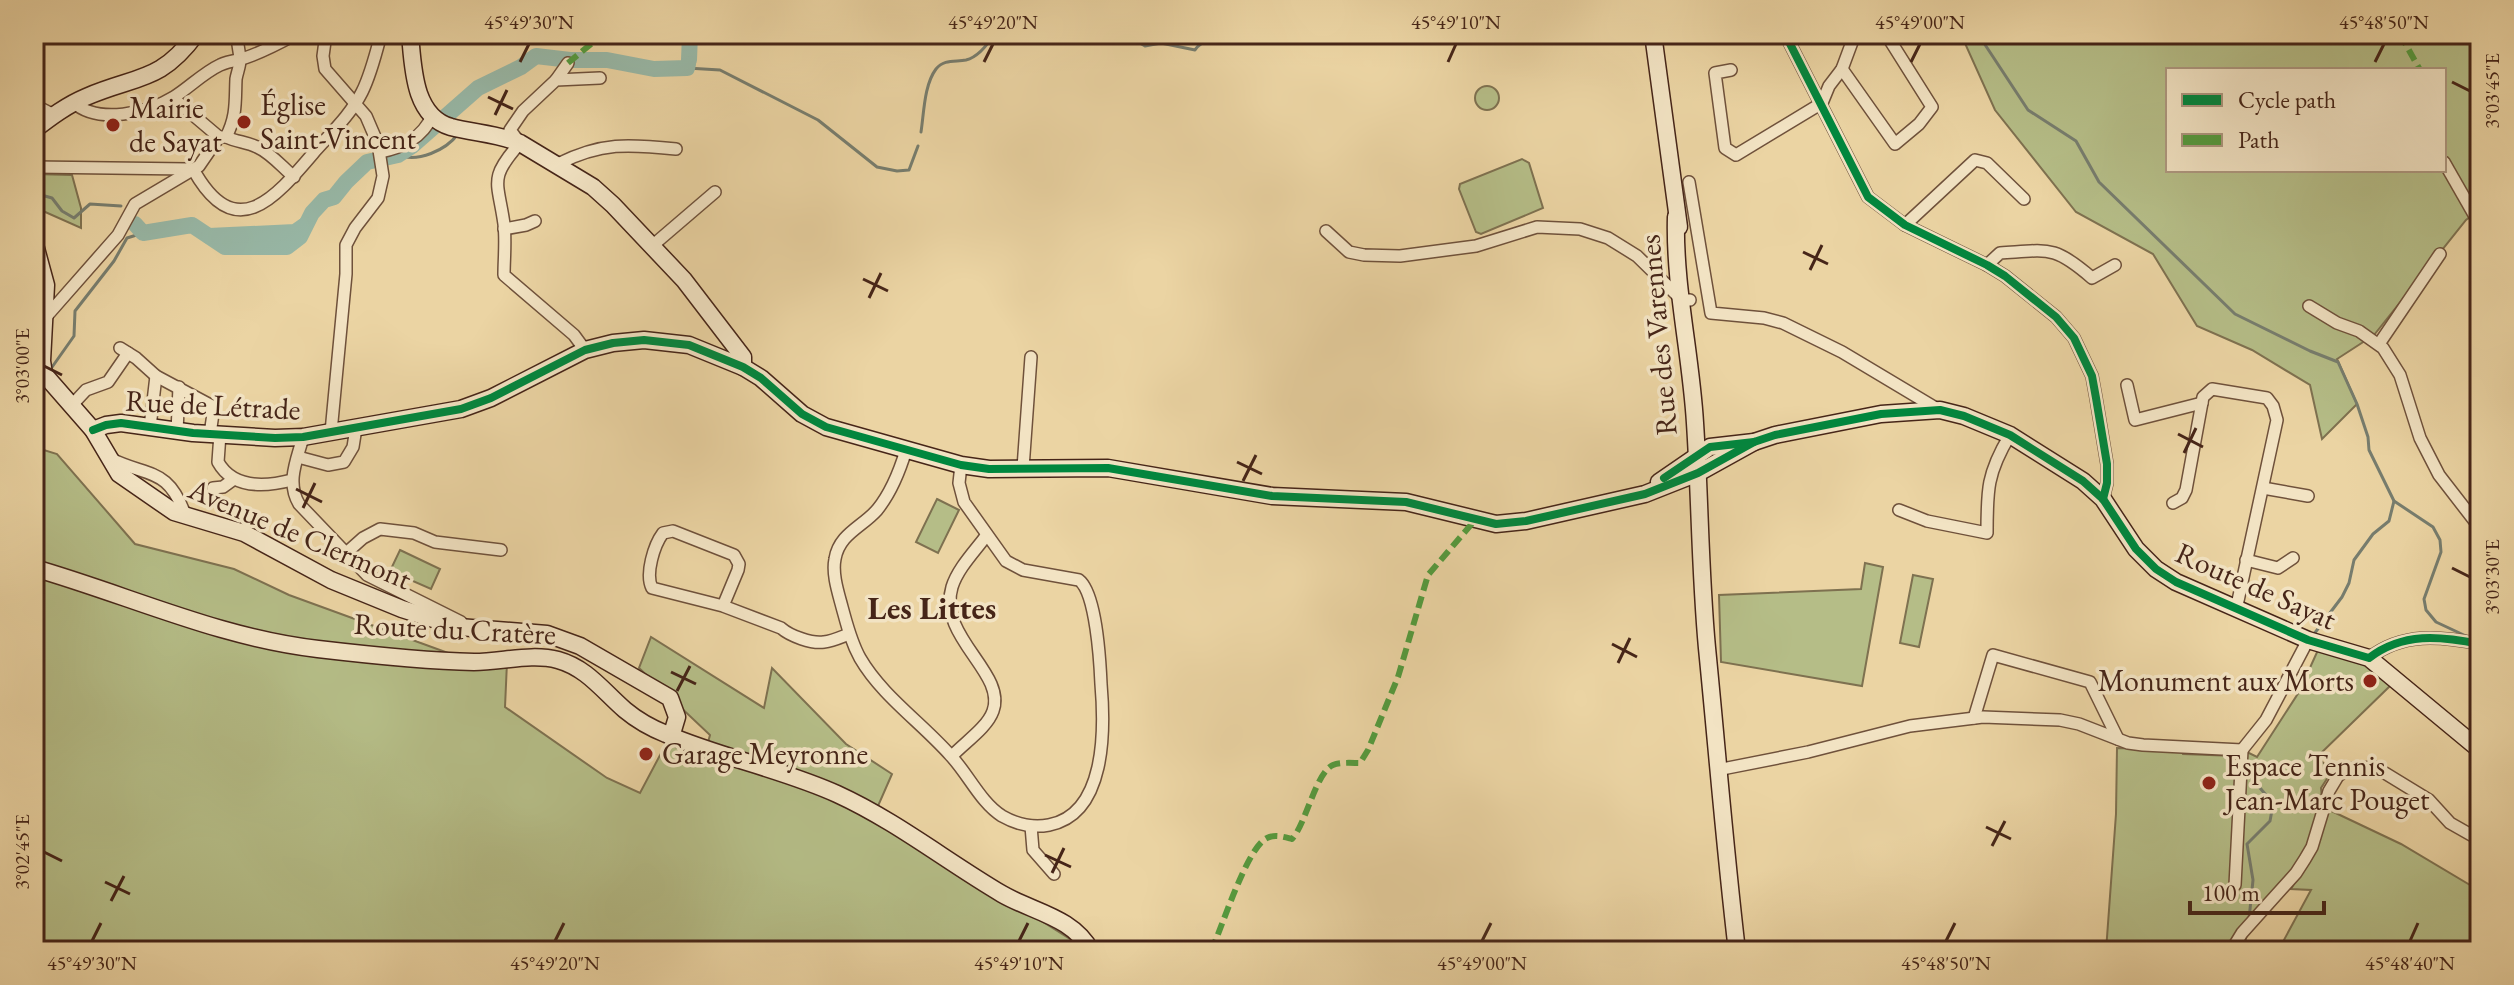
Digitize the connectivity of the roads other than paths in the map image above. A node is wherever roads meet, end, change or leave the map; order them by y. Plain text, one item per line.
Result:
1 (196, 34) edge
2 (238, 34) edge
3 (296, 34) edge
4 (326, 34) edge
5 (381, 34) edge
6 (410, 34) edge
7 (1653, 34) edge
8 (1785, 34) edge
9 (1855, 34) edge
10 (1886, 34) edge
11 (240, 59) junction
12 (568, 63) dead end
13 (1842, 69) junction
14 (1731, 70) dead end
15 (600, 78) dead end
16 (556, 80) junction
17 (173, 98) junction
18 (73, 102) junction
19 (356, 102) junction
20 (1822, 103) junction
21 (34, 105) edge
22 (54, 115) junction
23 (438, 119) junction
24 (34, 130) edge
25 (515, 136) junction
26 (223, 137) junction
27 (676, 149) dead end
28 (381, 157) junction
29 (558, 164) junction
30 (2446, 166) edge
31 (34, 167) edge
32 (193, 169) junction
33 (294, 177) junction
34 (1689, 182) dead end
35 (715, 192) dead end
36 (2024, 199) dead end
37 (535, 221) dead end
38 (1905, 225) junction
39 (2480, 225) edge
40 (504, 229) junction
41 (1326, 231) dead end
42 (34, 241) edge
43 (652, 246) junction
44 (2440, 254) dead end
45 (1987, 265) junction
46 (2115, 265) dead end
47 (1686, 300) junction
48 (2309, 306) dead end
49 (42, 309) edge
50 (2379, 344) junction
51 (585, 350) junction
52 (1031, 357) dead end
53 (743, 367) junction
54 (156, 376) junction
55 (2127, 385) dead end
56 (179, 387) junction
57 (1902, 387) junction
58 (2202, 403) junction
59 (72, 405) junction
60 (1940, 410) junction
61 (1902, 412) junction
62 (150, 427) junction
63 (356, 428) junction
64 (93, 430) junction
65 (177, 432) junction
66 (331, 432) junction
67 (215, 434) junction
68 (2010, 435) junction
69 (303, 437) junction
70 (906, 450) junction
71 (298, 457) junction
72 (1702, 460) junction
73 (961, 465) junction
74 (1023, 468) junction
75 (234, 479) junction
76 (292, 480) junction
77 (213, 488) dead end
78 (2263, 488) junction
79 (2097, 493) junction
80 (2308, 496) dead end
81 (2173, 503) dead end
82 (1899, 510) dead end
83 (2480, 528) edge
84 (986, 536) junction
85 (501, 550) dead end
86 (345, 554) junction
87 (2293, 558) dead end
88 (2246, 560) junction
89 (34, 568) edge
90 (723, 606) junction
91 (2236, 610) junction
92 (468, 628) junction
93 (849, 634) junction
94 (2308, 640) junction
95 (2475, 643) edge
96 (2369, 658) junction
97 (1974, 718) junction
98 (671, 737) junction
99 (2118, 740) junction
100 (2242, 750) junction
101 (2480, 750) edge
102 (952, 756) junction
103 (1717, 770) junction
104 (1031, 826) junction
105 (2480, 840) edge
106 (1054, 874) dead end
107 (2235, 885) dead end
108 (1091, 951) edge
109 (1737, 951) edge
110 (2231, 951) edge

1 - 18 street
2 - 11 street
3 - 11 street
4 - 19 street
5 - 19 street
6 - 23 street
7 - 47 street, Rue des Varennes
8 - 20 street
9 - 13 street
10 - 13 street
11 - 17 street
11 - 26 street
12 - 16 street
13 - 20 street
14 - 20 street
15 - 16 street
16 - 25 street
17 - 18 street
17 - 26 street
18 - 22 street
19 - 28 street
19 - 33 street
20 - 38 street
21 - 22 street
22 - 24 street
23 - 25 street
23 - 28 street
25 - 29 street
25 - 40 street
26 - 32 street
26 - 33 street
27 - 29 street
28 - 66 street
29 - 43 street
30 - 39 street
31 - 32 street
32 - 33 street
32 - 49 street
34 - 57 street
35 - 43 street
36 - 38 street
37 - 40 street
38 - 45 street
40 - 51 street
41 - 47 street
42 - 49 street, Avenue de Clermont
43 - 53 street
44 - 50 street
45 - 46 street
45 - 79 street
47 - 72 street, Rue des Varennes
48 - 50 street
49 - 59 street, Avenue de Clermont
50 - 83 street
51 - 53 street, Rue de Létrade
51 - 63 street, Rue de Létrade
52 - 74 street
53 - 70 street, Route de Sayat
54 - 56 street
54 - 59 street
54 - 62 street
55 - 58 street
56 - 65 street
56 - 67 street
57 - 60 street
57 - 61 street
58 - 78 street
58 - 81 street
59 - 64 street, Avenue de Clermont
60 - 61 street, Route de Sayat
60 - 68 street, Route de Sayat
61 - 72 street, Route de Sayat
62 - 64 street, Rue de Létrade
62 - 65 street, Rue de Létrade
63 - 66 street, Rue de Létrade
63 - 71 street
64 - 92 street, Avenue de Clermont
65 - 67 street, Rue de Létrade
66 - 69 street, Rue de Létrade
67 - 69 street, Rue de Létrade
67 - 75 street
68 - 79 street, Route de Sayat
68 - 82 street
69 - 71 street
70 - 73 street, Route de Sayat
70 - 93 street
71 - 76 street
72 - 74 street, Route de Sayat
72 - 103 street, Rue des Varennes
73 - 74 street, Route de Sayat
73 - 84 street
75 - 76 street
75 - 77 street
76 - 86 street
78 - 80 street
78 - 88 street
79 - 91 street, Route de Sayat
84 - 102 street
84 - 104 street
85 - 86 street
86 - 92 street
87 - 88 street
88 - 91 street
89 - 98 street, Route du Cratère
90 - 90 street
90 - 93 street
91 - 94 street, Route de Sayat
92 - 98 street, Avenue de Clermont
93 - 102 street
94 - 96 street, Route de Sayat
94 - 100 street
95 - 96 street
96 - 101 street, Route de Sayat
97 - 99 street
97 - 99 street
97 - 103 street
98 - 108 street, Route du Cratère
99 - 100 street
100 - 107 street
102 - 104 street
103 - 109 street, Rue des Varennes
104 - 106 street
105 - 110 street

